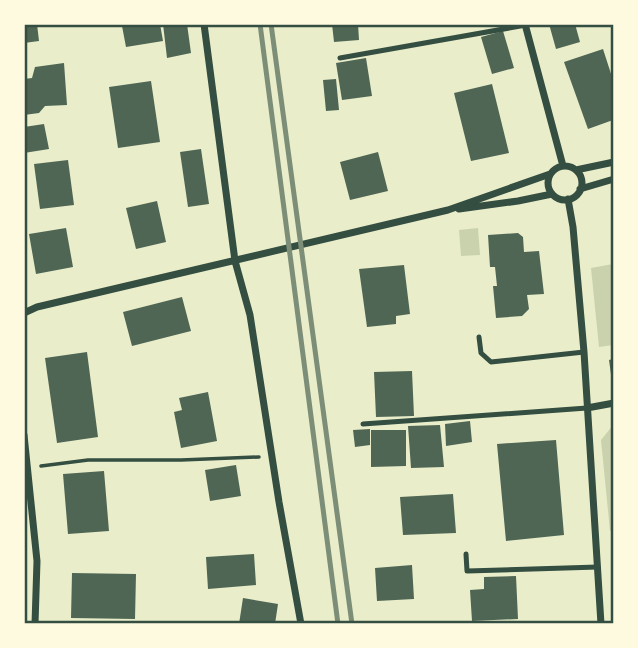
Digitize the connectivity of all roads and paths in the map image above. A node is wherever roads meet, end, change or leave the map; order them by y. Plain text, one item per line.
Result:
1 (204, 24) edge
2 (526, 25) edge
3 (340, 58) dead end
4 (614, 162) edge
5 (563, 166) junction
6 (576, 170) junction
7 (550, 174) junction
8 (614, 179) edge
9 (580, 189) junction
10 (552, 194) junction
11 (568, 199) junction
12 (448, 210) junction
13 (235, 261) junction
14 (24, 313) edge
15 (479, 337) dead end
16 (584, 352) junction
17 (614, 403) edge
18 (587, 408) junction
19 (363, 424) dead end
20 (24, 435) edge
21 (259, 457) dead end
22 (40, 466) dead end
23 (466, 554) dead end
24 (598, 567) junction
25 (35, 624) edge
26 (301, 624) edge
27 (601, 624) edge

1 - 13 street
2 - 3 lane
2 - 5 street
4 - 6 street
5 - 6 street
5 - 7 street
6 - 9 street
7 - 10 street
7 - 12 street
8 - 9 street
9 - 11 street
10 - 11 street
10 - 12 street
11 - 16 street
12 - 13 street
13 - 14 street
13 - 26 street
15 - 16 lane
16 - 18 street
17 - 18 street
18 - 19 lane
18 - 24 street
20 - 25 street
21 - 22 path
23 - 24 lane
24 - 27 street

